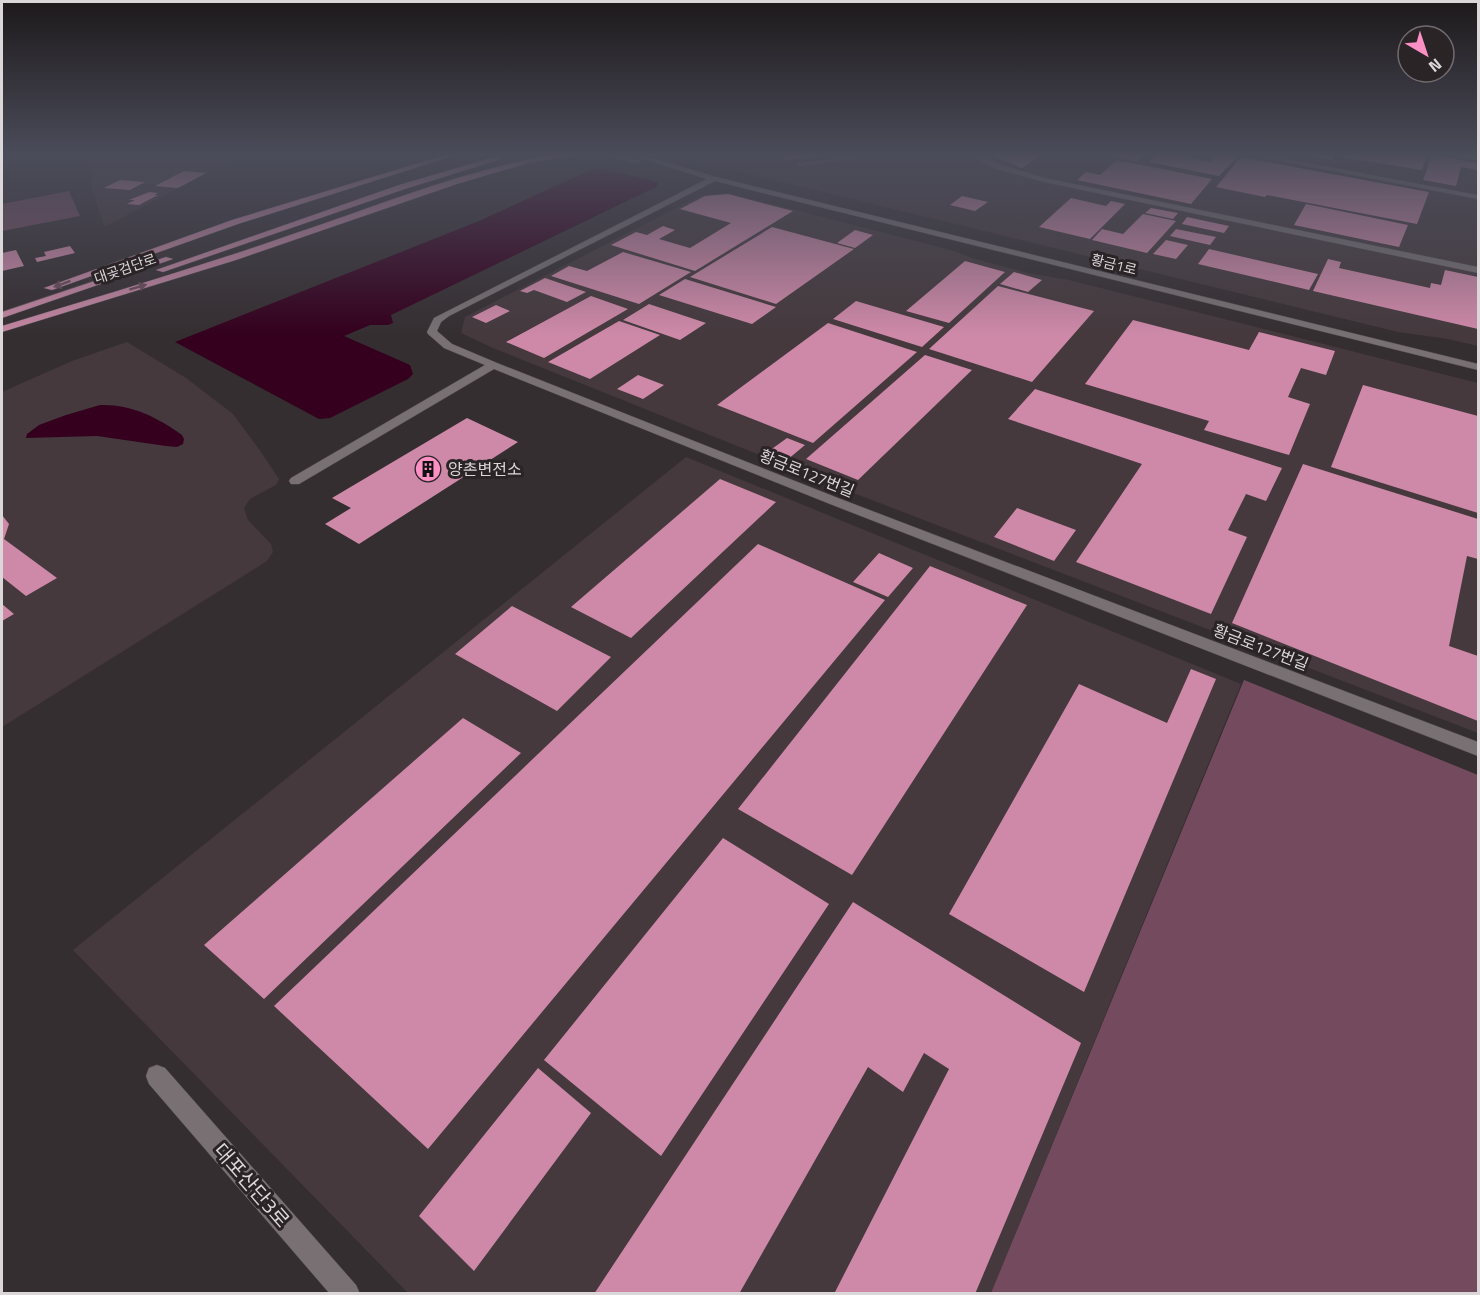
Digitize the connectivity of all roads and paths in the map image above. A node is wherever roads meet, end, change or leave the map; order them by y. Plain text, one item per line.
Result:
1 (260, 214) edge
2 (306, 214) edge
3 (322, 214) edge
4 (361, 214) edge
5 (644, 214) edge
6 (858, 214) edge
7 (1210, 214) edge
8 (1479, 270) edge
9 (45, 290) dead end
10 (34, 294) dead end
11 (2, 306) edge
12 (2, 315) edge
13 (2, 324) edge
14 (2, 329) edge
15 (493, 364) junction
16 (1479, 367) edge
17 (295, 480) dead end
18 (1479, 749) edge
19 (157, 1076) dead end
20 (347, 1293) edge

1 -> 9 main road
2 - 12 main road, 대곶검단로
3 - 13 main road, 대곶검단로
14 -> 4 main road
5 - 15 street, 황금로127번길
6 - 16 street, 황금1로
7 - 8 street
10 - 11 main road
15 - 17 street
15 - 18 street, 황금로127번길
19 - 20 street, 대포산단3로

